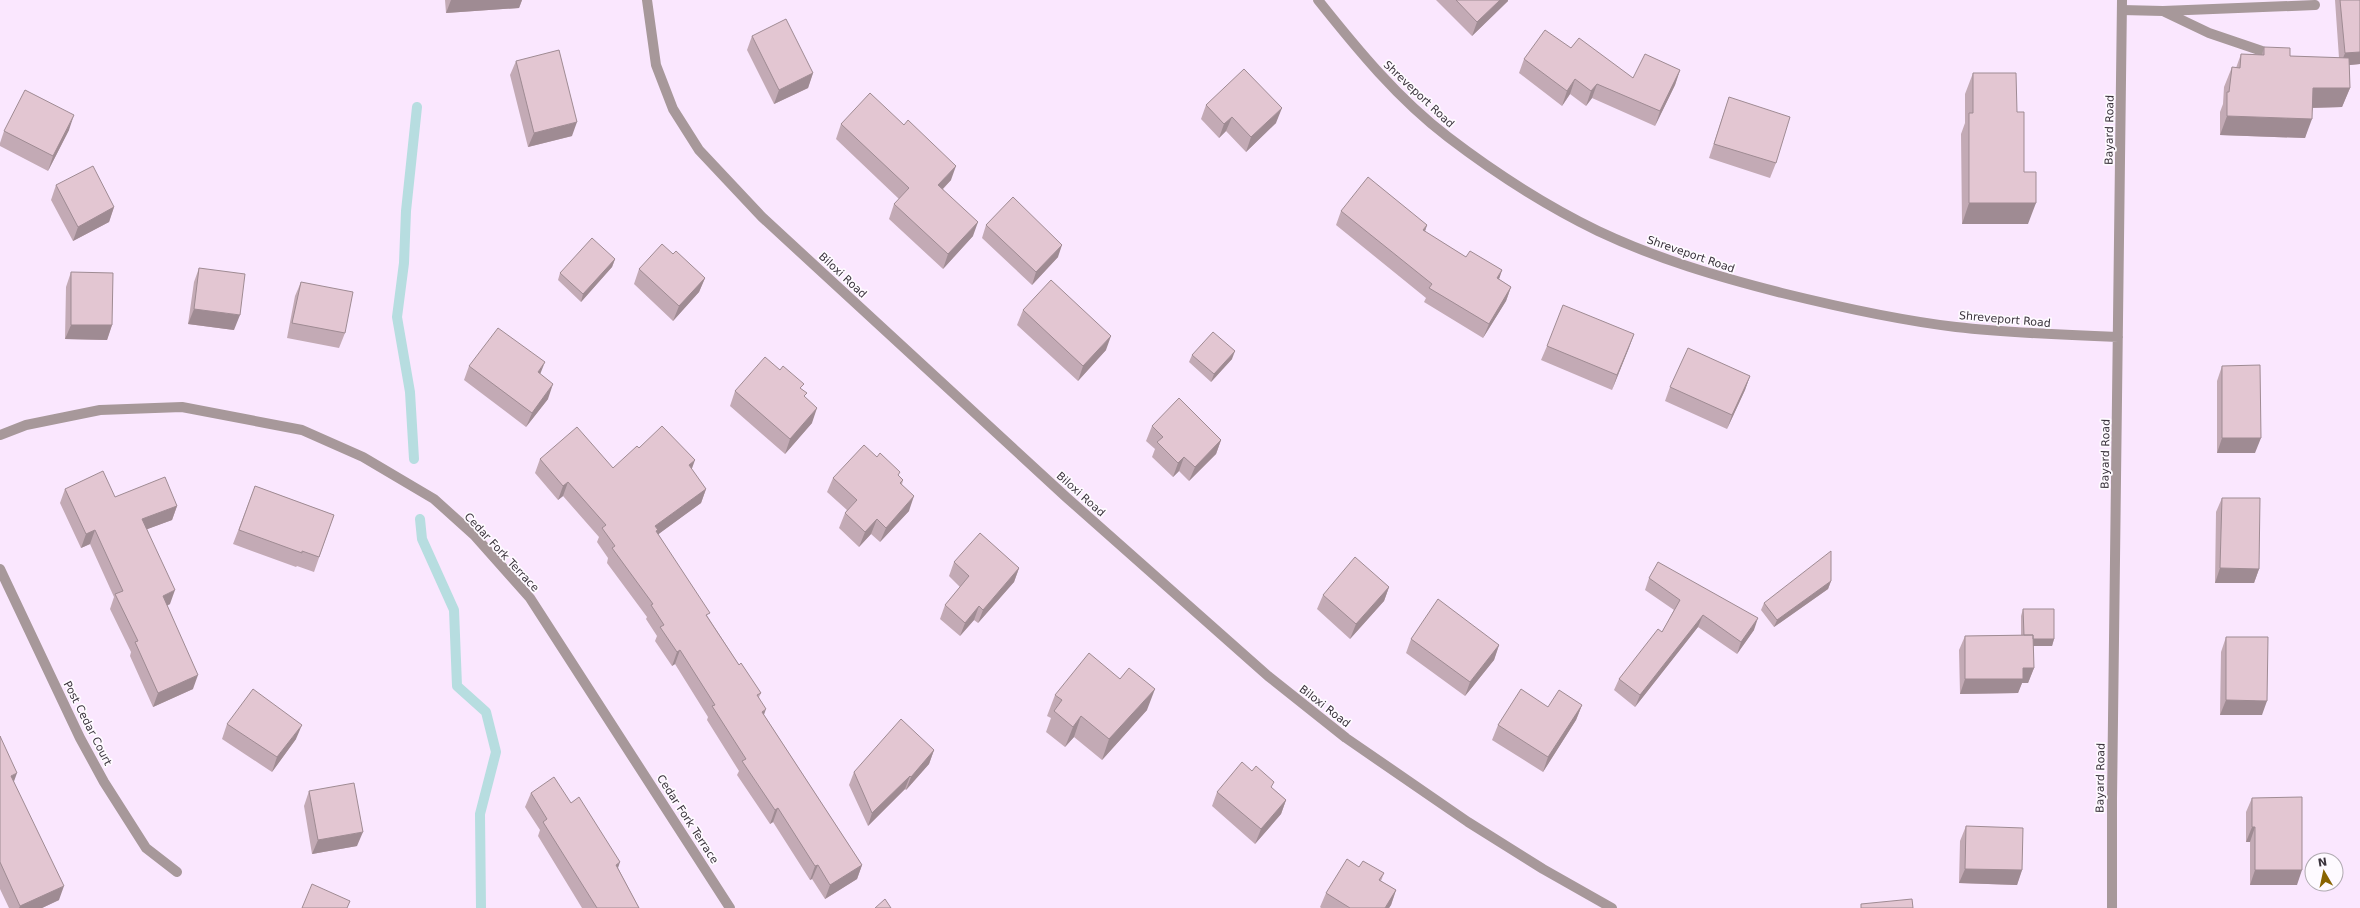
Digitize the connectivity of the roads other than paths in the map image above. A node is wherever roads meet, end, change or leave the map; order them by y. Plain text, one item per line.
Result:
1 (647, 0) edge
2 (1318, 0) edge
3 (2122, 5) edge
4 (2315, 5) dead end
5 (2163, 11) junction
6 (2262, 51) edge
7 (2118, 337) junction
8 (0, 435) edge
9 (0, 569) edge
10 (177, 872) dead end
11 (730, 908) edge
12 (1612, 908) edge
13 (2112, 908) edge

1 - 12 street, Biloxi Road
2 - 7 street, Shreveport Road
3 - 5 street
3 - 7 street, Bayard Road
4 - 5 street
5 - 6 street
7 - 13 street, Bayard Road
8 - 11 street, Cedar Fork Terrace
9 - 10 street, Post Cedar Court

